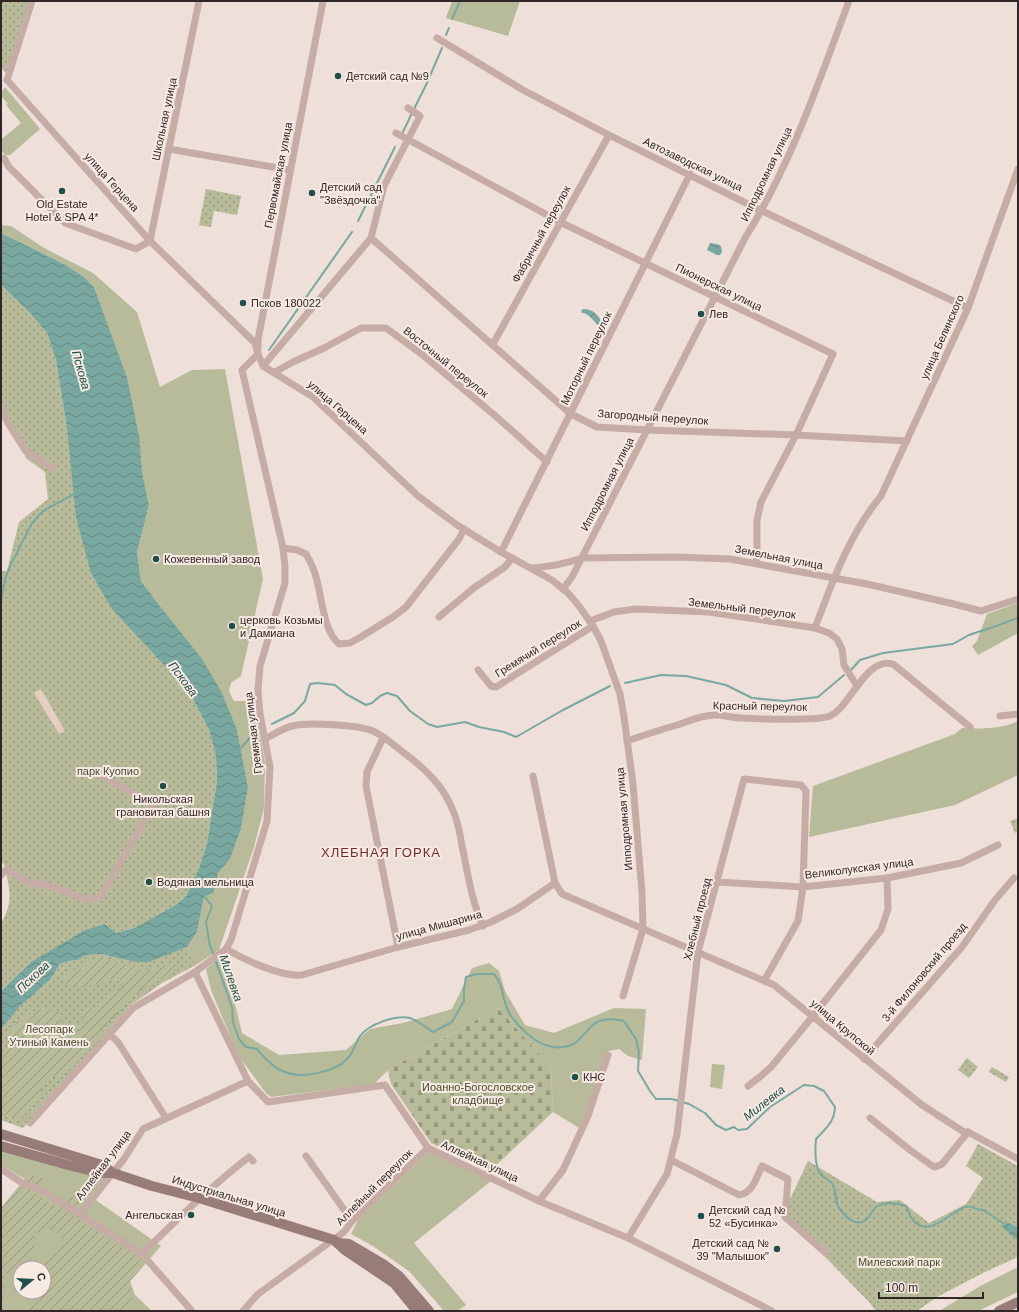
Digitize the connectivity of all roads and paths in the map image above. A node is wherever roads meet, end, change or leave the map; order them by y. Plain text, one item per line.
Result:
1 (32, 1) edge
2 (199, 1) edge
3 (323, 1) edge
4 (849, 1) edge
5 (437, 38) dead end
6 (1, 73) edge
7 (7, 80) junction
8 (411, 111) dead end
9 (396, 133) dead end
10 (609, 135) junction
11 (408, 139) junction
12 (169, 149) junction
13 (4, 158) dead end
14 (1018, 169) edge
15 (290, 170) junction
16 (690, 174) junction
17 (762, 211) junction
18 (560, 222) junction
19 (371, 238) junction
20 (150, 241) junction
21 (645, 264) junction
22 (715, 298) junction
23 (968, 308) junction
24 (493, 344) junction
25 (258, 354) junction
26 (263, 366) junction
27 (275, 372) junction
28 (1, 408) edge
29 (571, 414) junction
30 (647, 430) junction
31 (796, 435) junction
32 (907, 441) junction
33 (547, 462) junction
34 (54, 467) dead end
35 (464, 529) junction
36 (283, 548) junction
37 (501, 552) junction
38 (512, 558) junction
39 (582, 558) junction
40 (756, 563) junction
41 (531, 568) junction
42 (833, 579) junction
43 (564, 589) junction
44 (1018, 599) edge
45 (439, 617) dead end
46 (591, 624) junction
47 (814, 628) junction
48 (478, 670) dead end
49 (857, 686) junction
50 (1018, 714) edge
51 (1000, 716) dead end
52 (970, 727) dead end
53 (265, 737) junction
54 (383, 738) junction
55 (627, 741) junction
56 (97, 773) dead end
57 (533, 776) dead end
58 (998, 845) dead end
59 (1, 875) edge
60 (887, 878) junction
61 (1014, 878) dead end
62 (717, 882) junction
63 (555, 883) junction
64 (803, 887) junction
65 (483, 926) junction
66 (643, 929) junction
67 (398, 947) junction
68 (224, 951) junction
69 (698, 952) junction
70 (195, 972) junction
71 (764, 981) junction
72 (623, 996) dead end
73 (813, 1016) junction
74 (109, 1034) junction
75 (608, 1056) dead end
76 (864, 1059) junction
77 (248, 1081) junction
78 (748, 1086) dead end
79 (166, 1118) junction
80 (870, 1118) dead end
81 (30, 1123) dead end
82 (968, 1132) junction
83 (1, 1134) edge
84 (1, 1146) edge
85 (428, 1148) junction
86 (306, 1156) dead end
87 (1018, 1159) edge
88 (671, 1160) junction
89 (253, 1161) dead end
90 (1, 1169) edge
91 (113, 1173) junction
92 (199, 1198) junction
93 (539, 1201) junction
94 (80, 1214) junction
95 (352, 1221) junction
96 (628, 1238) junction
97 (336, 1242) junction
98 (826, 1253) dead end
99 (142, 1254) junction
100 (1018, 1302) edge
101 (192, 1311) edge
102 (243, 1311) edge
103 (417, 1311) edge
104 (428, 1311) edge
105 (772, 1311) edge
106 (999, 1311) edge

1 - 7 street
2 - 12 street, Школьная улица
3 - 15 street, Первомайская улица
4 - 17 street, Ипподромная улица
5 - 10 street, Автозаводская улица
6 - 7 street, улица Герцена
7 - 20 street, улица Герцена
8 - 11 street
9 - 11 street, Пионерская улица
10 - 16 street, Автозаводская улица
10 - 18 street, Фабричный переулок
11 - 18 street, Пионерская улица
11 - 19 street
12 - 15 street
12 - 20 street, Школьная улица
13 - 20 street
14 - 23 street, улица Белинского
15 - 25 street, Первомайская улица
16 - 17 street, Автозаводская улица
16 - 21 street, Моторный переулок
17 - 22 street, Ипподромная улица
17 - 23 street, Автозаводская улица
18 - 21 street, Пионерская улица
18 - 24 street, Фабричный переулок
19 - 24 street, Загородный переулок
19 - 26 street
20 - 25 street, улица Герцена
21 - 22 street, Пионерская улица
21 - 29 street, Моторный переулок
22 - 30 street, Ипподромная улица
22 - 31 street, Пионерская улица
23 - 32 street, улица Белинского
24 - 29 street, Загородный переулок
25 - 26 street, улица Герцена
25 - 36 street, Гремячая улица
26 - 27 street, улица Герцена
27 - 33 street, Восточный переулок
27 - 35 street, улица Герцена
28 - 34 street
29 - 30 street, Загородный переулок
29 - 33 street, Моторный переулок
30 - 31 street, Загородный переулок
30 - 39 street, Ипподромная улица
31 - 32 street, Загородный переулок
31 - 40 street, Пионерская улица
32 - 42 street, улица Белинского
33 - 37 street, Моторный переулок
35 - 36 street
35 - 37 street, улица Герцена
36 - 53 street, Гремячая улица
37 - 38 street, улица Герцена
38 - 41 street, улица Герцена
38 - 45 street
39 - 40 street, Земельная улица
39 - 41 street, Земельная улица
39 - 43 street, Ипподромная улица
40 - 42 street, Земельная улица
41 - 43 street, улица Герцена
42 - 44 street, Земельная улица
42 - 47 street, улица Белинского
43 - 46 street, Ипподромная улица
46 - 47 street, Земельный переулок
46 - 48 street, Гремячий переулок
46 - 55 street, Ипподромная улица
47 - 49 street, Земельный переулок
49 - 52 street, Красный переулок
49 - 55 street, Красный переулок
50 - 51 street
53 - 54 street
53 - 68 street, Гремячая улица
54 - 65 street
54 - 67 street
55 - 66 street, Ипподромная улица
56 - 59 street
57 - 63 street
58 - 60 street, Великолукская улица
60 - 64 street, Великолукская улица
60 - 73 street
61 - 76 street, 3-й Филоновский проезд
62 - 64 street, Великолукская улица
62 - 64 street, Хлебный проезд
62 - 69 street, Хлебный проезд
63 - 65 street, улица Мишарина
63 - 66 street
64 - 71 street
65 - 67 street, улица Мишарина
66 - 69 street, улица Крупской
66 - 72 street, Ипподромная улица
67 - 68 street, улица Мишарина
68 - 70 street, Гремячая улица
69 - 71 street, улица Крупской
69 - 88 street, Хлебный проезд
70 - 74 street, Гремячая улица
70 - 77 street
71 - 73 street, улица Крупской
73 - 76 street, улица Крупской
73 - 78 street
74 - 79 street
74 - 81 street, Гремячая улица
75 - 93 street
76 - 82 street, улица Крупской
77 - 79 street, Аллейная улица
77 - 85 street, Аллейная улица
79 - 91 street, Аллейная улица
80 - 82 street
82 - 87 street, улица Крупской
83 - 91 street, Индустриальная улица
84 - 91 street, Индустриальная улица
85 - 93 street, Аллейная улица
85 - 95 street, Аллейный переулок
86 - 95 street
88 - 96 street, Хлебный проезд
88 - 98 street
89 - 92 street
90 - 94 street
91 - 92 street, Индустриальная улица
91 - 94 street, Аллейная улица
92 - 97 street, Индустриальная улица
92 - 99 street
93 - 96 street, Аллейная улица
94 - 99 street
95 - 97 street, Аллейный переулок
96 - 105 street, Аллейная улица
97 - 102 street
97 - 103 street, Индустриальная улица
97 - 104 street, Индустриальная улица
99 - 101 street
100 - 106 street

